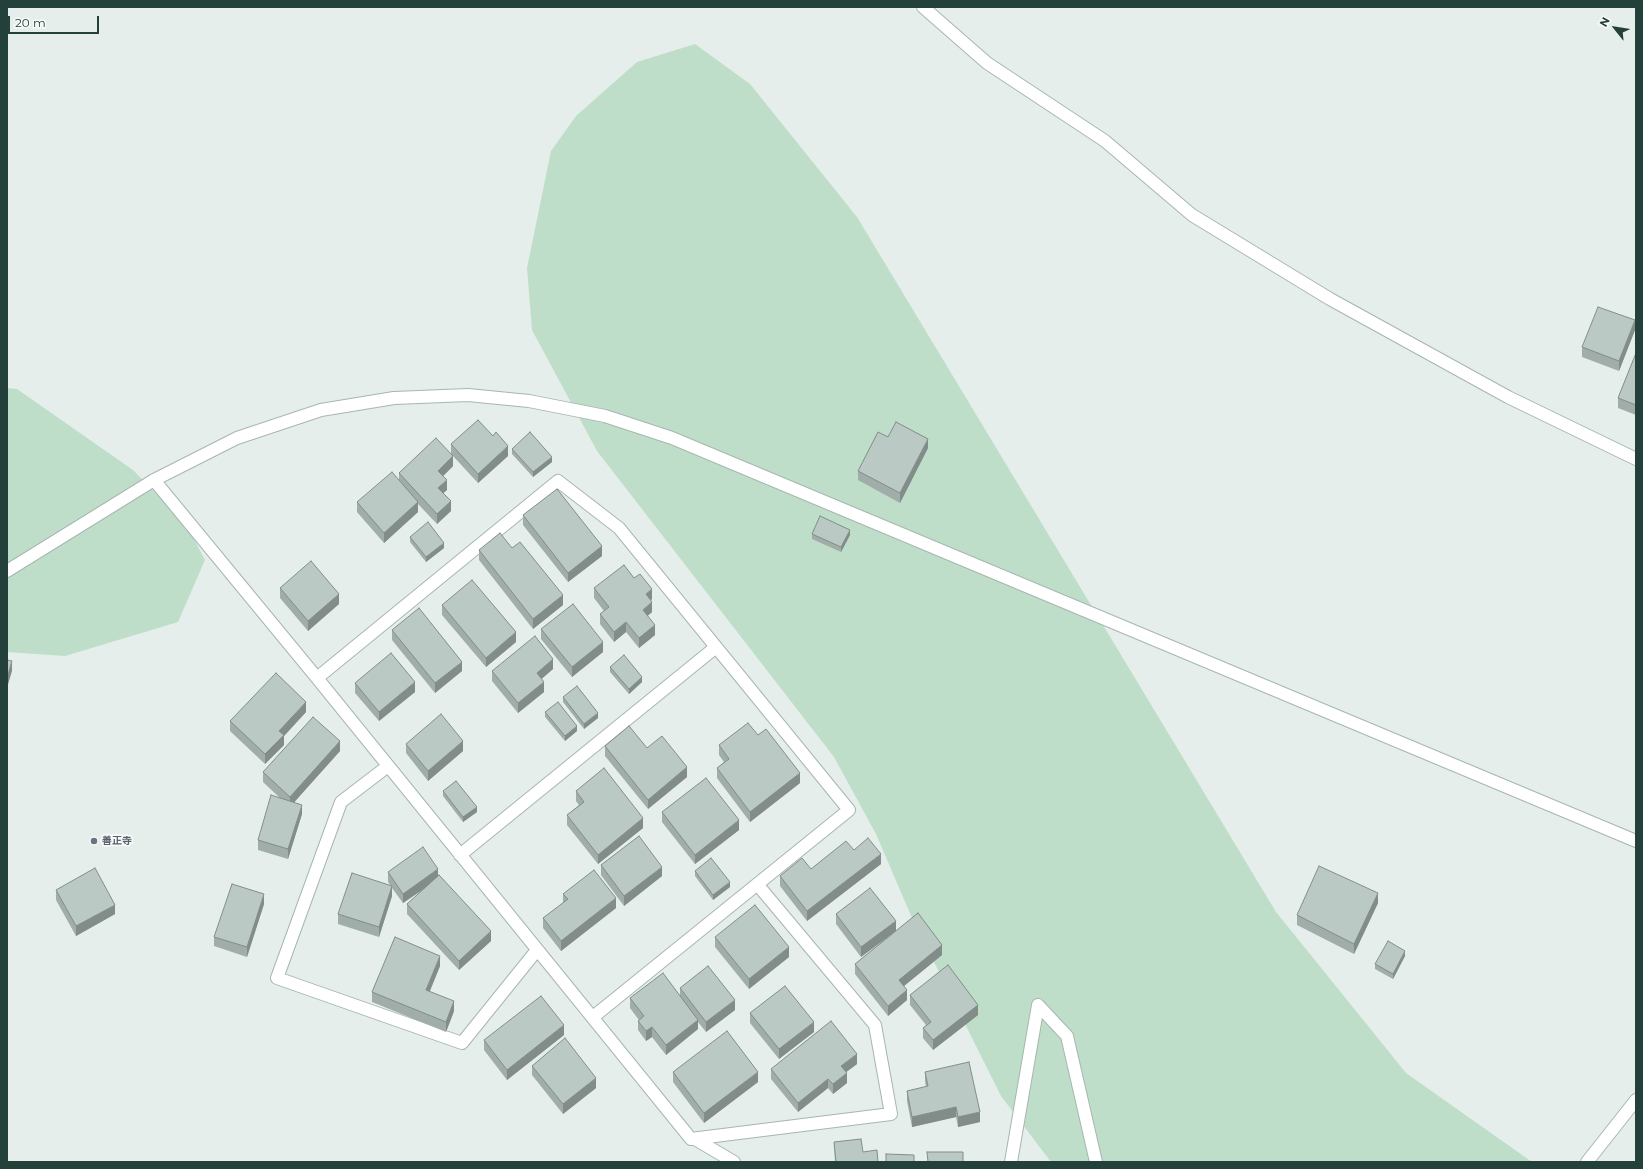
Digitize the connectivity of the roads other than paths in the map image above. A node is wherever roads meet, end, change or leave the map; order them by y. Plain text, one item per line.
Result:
1 (923, 7) edge
2 (1636, 459) edge
3 (154, 480) junction
4 (7, 570) edge
5 (716, 647) junction
6 (317, 678) junction
7 (388, 766) junction
8 (1636, 841) edge
9 (460, 854) junction
10 (757, 884) junction
11 (537, 950) junction
12 (593, 1017) junction
13 (1636, 1100) edge
14 (695, 1139) junction
15 (734, 1162) edge
16 (1011, 1162) edge
17 (1096, 1162) edge
18 (1586, 1162) edge

1 - 2 street
3 - 4 street
3 - 6 street
3 - 8 street
5 - 6 street
5 - 9 street
5 - 10 street
6 - 7 street
7 - 9 street
7 - 11 street
9 - 11 street
10 - 12 street
10 - 14 street
11 - 12 street
12 - 14 street
13 - 18 street
14 - 15 street
16 - 17 street

